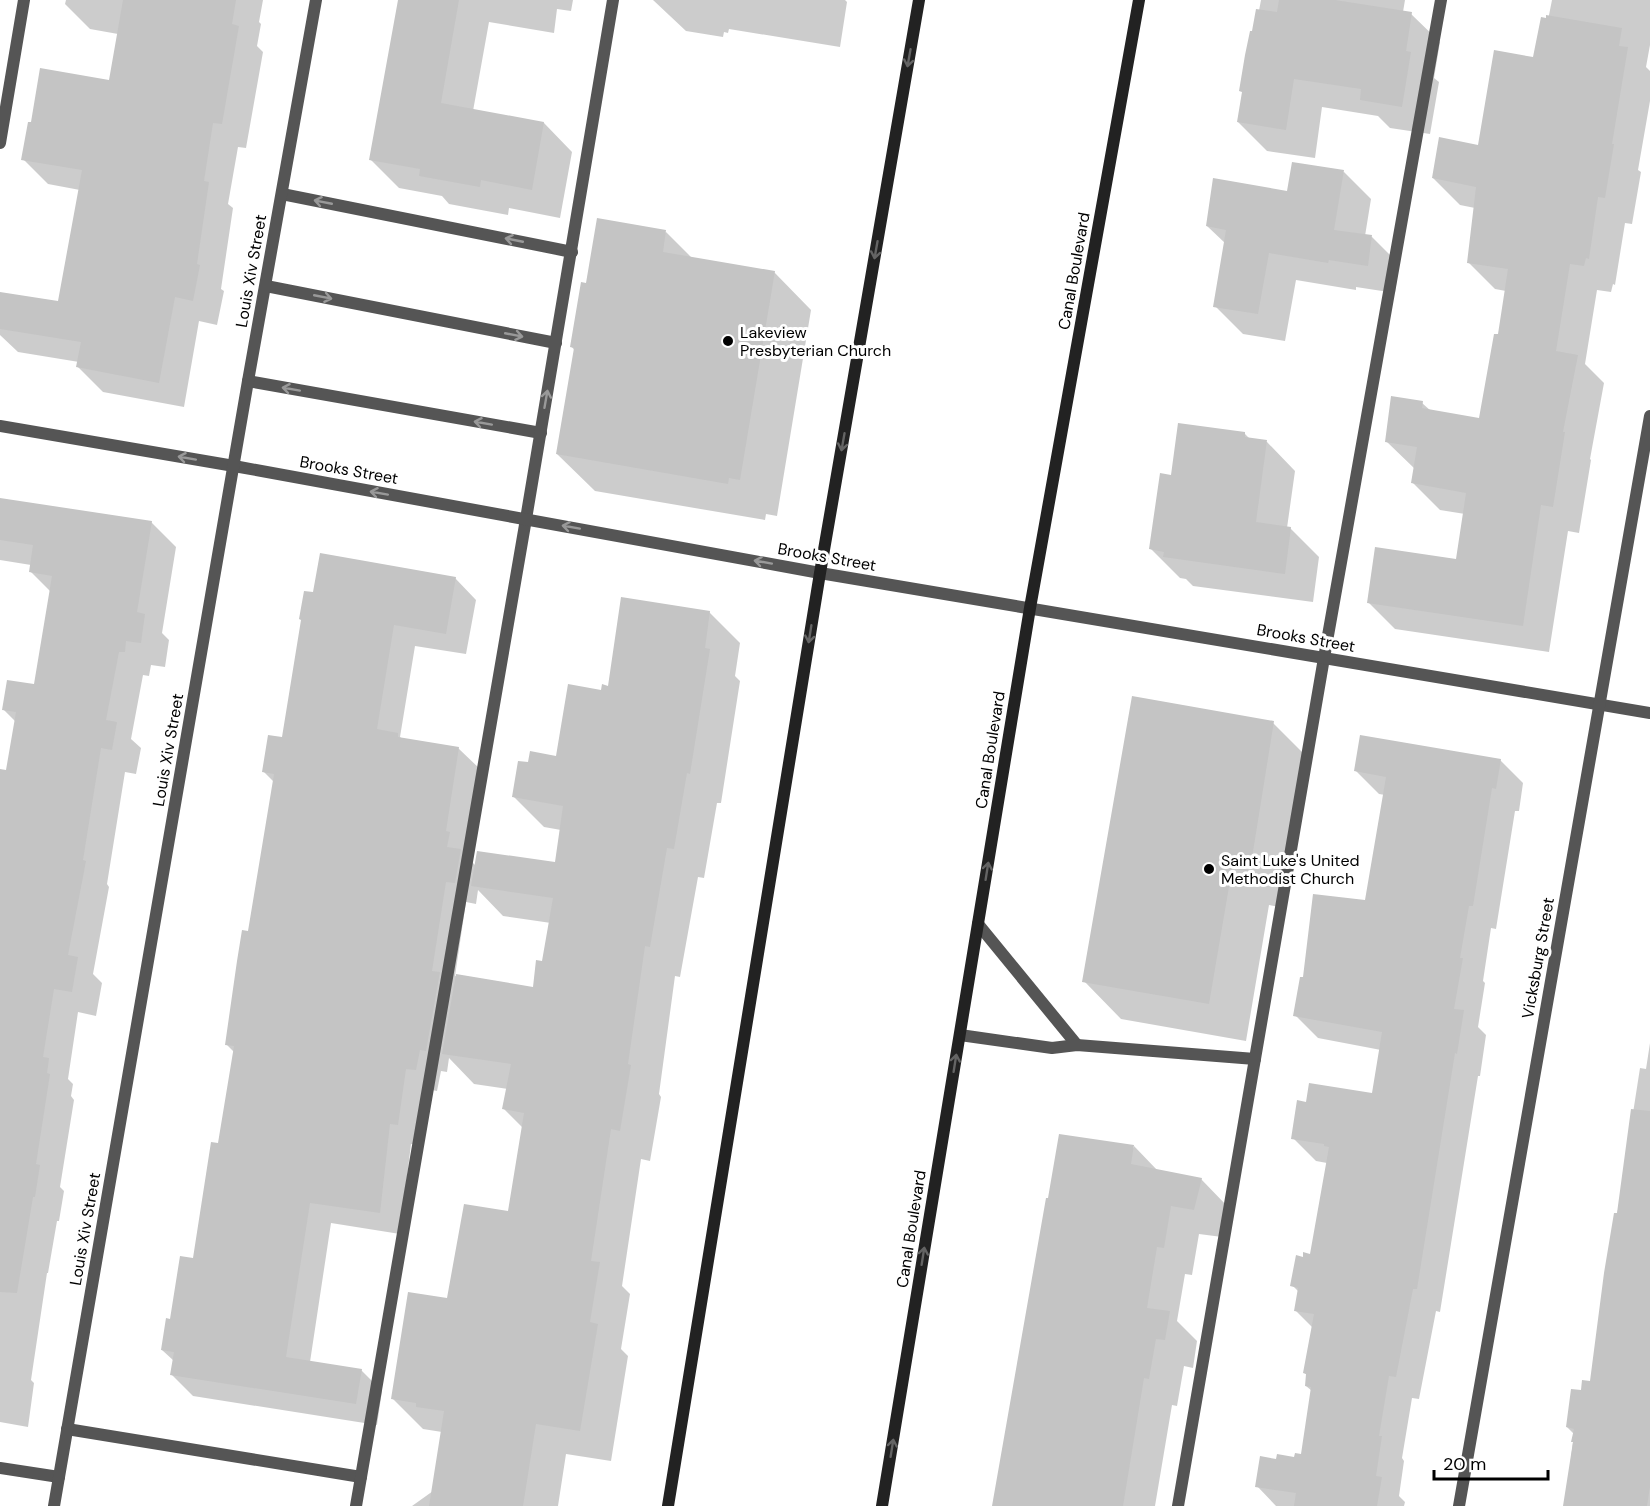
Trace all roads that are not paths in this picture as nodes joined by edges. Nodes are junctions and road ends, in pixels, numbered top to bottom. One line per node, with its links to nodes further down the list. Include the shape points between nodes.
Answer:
1 (24, 0): 7 (street)
2 (316, 0): 8 (street, Louis Xiv Street)
3 (613, 0): 9 (street)
4 (919, 0): 18 (main road, one-way to 18)
5 (1139, 0): 19 (main road, Canal Boulevard)
6 (1441, 0): 20 (street)
7 (0, 143)
8 (282, 194): 9 (street, one-way to 8); 10 (street, Louis Xiv Street)
9 (572, 252): 11 (street)
10 (266, 286): 11 (street, one-way to 11); 12 (street, Louis Xiv Street)
11 (556, 343): 15 (street, one-way to 11)
12 (248, 381): 15 (street, one-way to 12); 16 (street, Louis Xiv Street)
13 (1650, 416): 21 (street, Vicksburg Street)
14 (0, 426): 16 (street, Brooks Street, one-way to 14)
15 (541, 433): 17 (street)
16 (234, 466): 17 (street, Brooks Street, one-way to 16); 27 (street, Louis Xiv Street)
17 (526, 519): 18 (street, Brooks Street, one-way to 17); 29 (street)
18 (820, 573): 19 (street, Brooks Street); 33 (main road, one-way to 33)
19 (1030, 608): 20 (street, Brooks Street); 23 (main road, Canal Boulevard, one-way to 19)
20 (1324, 658): 21 (street, Brooks Street); 26 (street)
21 (1599, 705): 22 (street, Brooks Street); 36 (street, Vicksburg Street)
22 (1650, 713)
23 (978, 924): 24 (main road, Canal Boulevard); 25 (street)
24 (960, 1035): 25 (street, via 1052,1048); 34 (main road, Canal Boulevard, one-way to 24)
25 (1077, 1045): 26 (street)
26 (1255, 1059): 35 (street)
27 (68, 1429): 29 (street); 30 (street, Louis Xiv Street)
28 (0, 1468): 30 (street)
29 (361, 1477): 32 (street)
30 (59, 1478): 31 (street, Louis Xiv Street)
31 (54, 1506)
32 (356, 1506)
33 (668, 1506)
34 (882, 1506)
35 (1178, 1506)
36 (1459, 1506)

